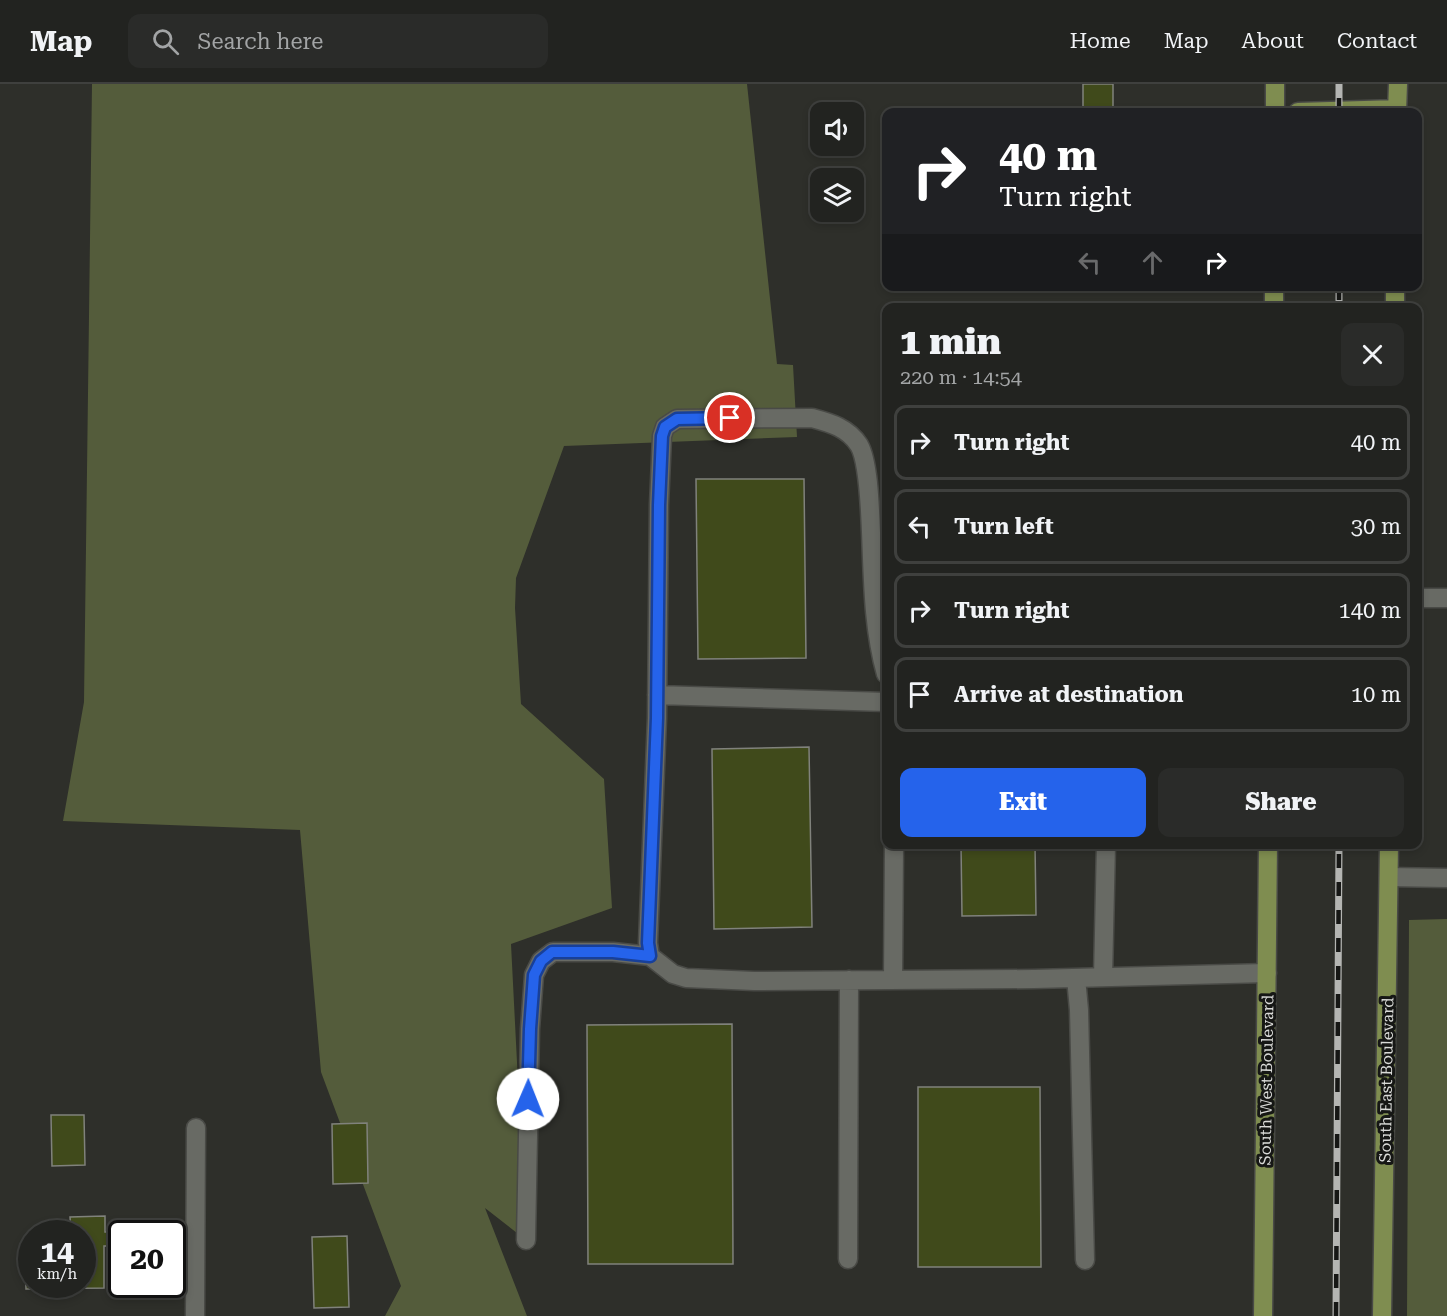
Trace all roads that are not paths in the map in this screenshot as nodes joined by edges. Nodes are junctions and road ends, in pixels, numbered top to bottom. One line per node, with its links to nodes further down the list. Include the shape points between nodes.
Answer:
1 (1275, 84): 3 (main road)
2 (1398, 84): 4 (main road)
3 (1275, 108)
4 (1397, 108)
5 (1422, 598): 6 (street)
6 (1447, 598)
7 (882, 660): 8 (street, via 875,615 870,492 860,447 849,432 812,418 677,419 665,427 662,436)
8 (657, 695): 9 (street); 16 (street)
9 (882, 702)
10 (894, 849): 21 (street)
11 (1106, 849): 18 (street)
12 (1268, 849): 17 (main road, South West Boulevard)
13 (1389, 849): 14 (main road, South East Boulevard)
14 (1389, 877): 15 (street); 28 (main road, South East Boulevard)
15 (1447, 878)
16 (650, 956): 20 (street, via 673,974 686,978); 23 (street, via 552,952 541,961 534,975)
17 (1267, 973): 18 (street); 27 (main road, South West Boulevard)
18 (1103, 977): 19 (street)
19 (1076, 978): 21 (street); 25 (street)
20 (849, 980): 21 (street); 24 (street)
21 (893, 980)
22 (196, 1128): 26 (street)
23 (526, 1240)
24 (848, 1259)
25 (1085, 1260)
26 (195, 1316)
27 (1263, 1316)
28 (1382, 1316)

